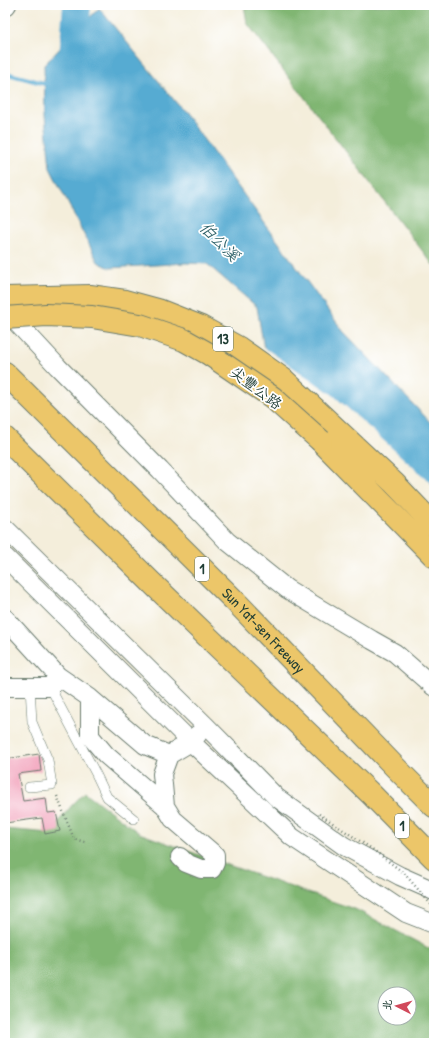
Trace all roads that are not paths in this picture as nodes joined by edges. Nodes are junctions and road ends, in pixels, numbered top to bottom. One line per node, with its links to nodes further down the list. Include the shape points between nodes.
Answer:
1 (5, 298): 6 (main road, 尖豐公路 / 13, via 90,296 125,301 158,310 201,327 239,348 283,380)
2 (5, 310): 16 (street, via 227,541 287,589 395,653)
3 (5, 318): 10 (main road, 尖豐公路 / 13, bridge, via 46,315 92,317 140,325 184,340 203,350 272,397 321,441)
4 (5, 373): 23 (main road, Sun Yat-sen Freeway / 1, via 236,602)
5 (5, 438): 26 (main road, 1)
6 (395, 484): 7 (main road); 8 (main road, 尖豐公路 / 13)
7 (434, 505)
8 (434, 525)
9 (5, 528): 18 (street)
10 (434, 556)
11 (5, 557): 19 (street)
12 (5, 618): 13 (street)
13 (54, 682): 15 (street); 17 (street); 24 (lane, via 107,797)
14 (5, 687): 15 (street)
15 (30, 687): 21 (lane, via 32,722 48,760 52,784)
16 (434, 687)
17 (90, 698): 20 (street, via 145,745); 22 (street, via 90,736 106,754)
18 (206, 726): 19 (street); 27 (street, via 276,797 344,846)
19 (190, 742): 20 (street); 28 (street, via 292,837 406,913)
20 (169, 755): 22 (street, via 162,774)
21 (29, 787)
22 (165, 806): 25 (street, via 173,819 215,855 215,863 212,869 201,869)
23 (434, 806)
24 (134, 819)
25 (180, 858)
26 (434, 858)
27 (434, 891)
28 (432, 920)

